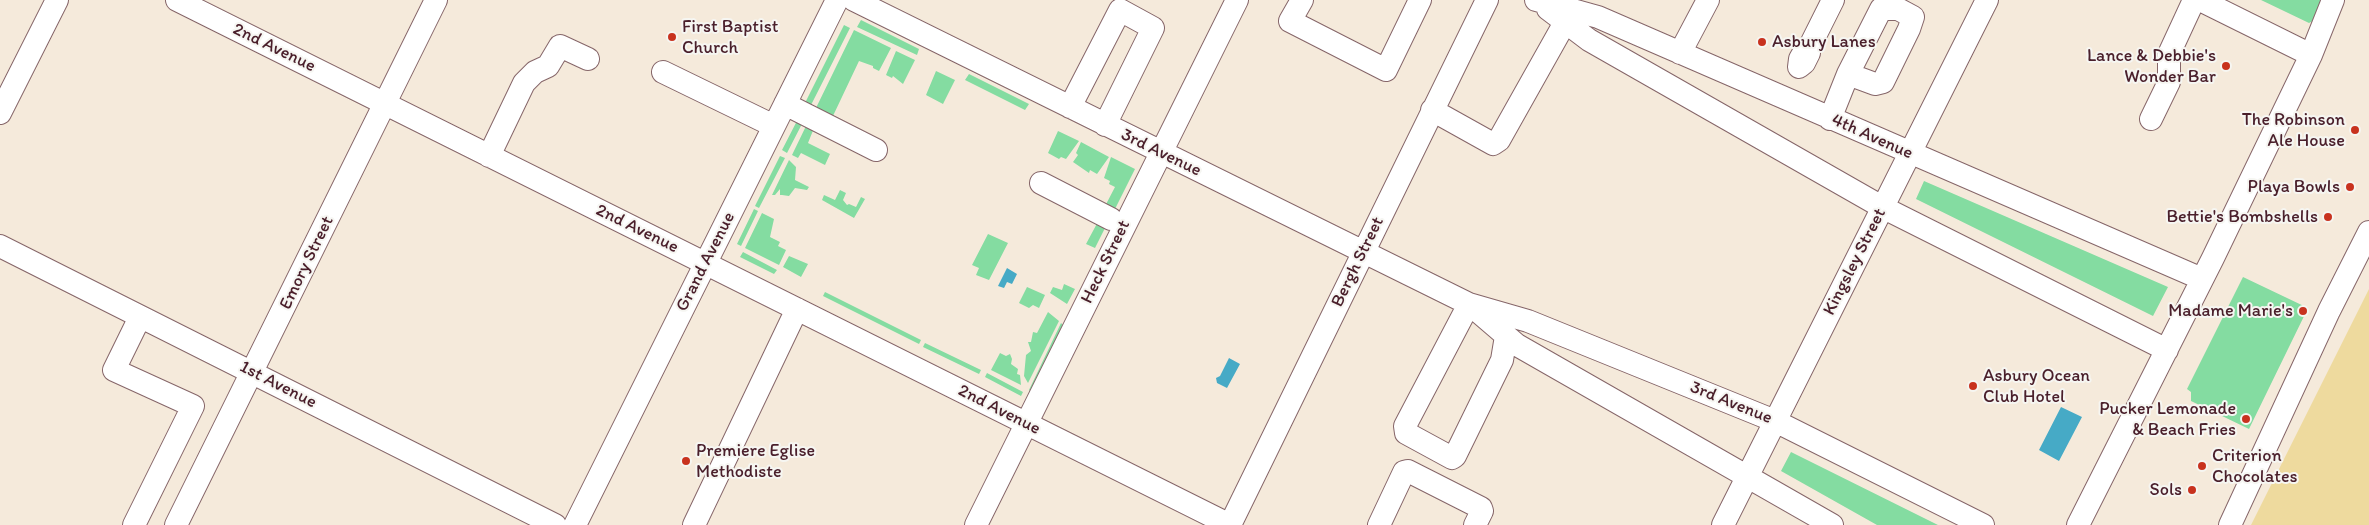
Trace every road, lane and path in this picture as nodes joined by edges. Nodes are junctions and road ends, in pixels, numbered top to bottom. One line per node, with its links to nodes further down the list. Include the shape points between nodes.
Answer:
1 (57, 0): 28 (street)
2 (177, 0): 24 (street, 2nd Avenue)
3 (436, 0): 24 (street, Emory Street)
4 (837, 0): 25 (street, Grand Avenue)
5 (854, 0): 26 (street, 3rd Avenue)
6 (1238, 0): 34 (street, Heck Street)
7 (1302, 0): 8 (street, via 1290,22 1386,70)
8 (1420, 0)
9 (1487, 0): 27 (street, Bergh Street)
10 (1834, 0): 23 (street)
11 (1987, 0): 35 (street, Kingsley Street)
12 (2194, 0): 30 (street, via 2169,54 2169,82)
13 (2200, 0): 19 (street)
14 (2332, 0): 19 (street)
15 (1538, 1): 17 (street, 4th Avenue)
16 (1705, 1): 18 (street)
17 (1570, 16): 18 (street, 4th Avenue, via 1598,17); 27 (street, via 1499,140 1493,144); 38 (street, 4th Avenue, via 1589,40)
18 (1680, 53): 23 (street, 4th Avenue)
19 (2311, 55): 44 (street)
20 (588, 59): 36 (street, via 560,46 548,66 535,72 524,83)
21 (663, 72): 32 (street)
22 (1848, 74): 29 (street)
23 (1783, 98): 29 (street, 4th Avenue)
24 (385, 103): 36 (street, 2nd Avenue); 50 (street, Emory Street)
25 (785, 104): 32 (street, Grand Avenue); 33 (street)
26 (1070, 107): 31 (street, 3rd Avenue); 31 (street, via 1120,10 1153,28)
27 (1432, 110): 42 (street, Bergh Street)
28 (0, 113)
29 (1830, 119): 35 (street, 4th Avenue)
30 (2151, 119)
31 (1105, 125): 34 (street, 3rd Avenue)
32 (774, 126): 43 (street, Grand Avenue)
33 (876, 150)
34 (1161, 153): 42 (street, 3rd Avenue); 52 (street, Heck Street)
35 (1910, 154): 38 (street, Kingsley Street); 44 (street, 4th Avenue)
36 (489, 156): 43 (street, 2nd Avenue)
37 (1041, 184): 39 (street)
38 (1882, 207): 49 (street, 4th Avenue); 51 (street, Kingsley Street)
39 (1112, 219)
40 (2369, 232): 67 (street)
41 (0, 246): 47 (street, 1st Avenue)
42 (1362, 253): 45 (street, 3rd Avenue); 60 (street, Bergh Street)
43 (706, 264): 46 (street, 2nd Avenue); 57 (street, Grand Avenue)
44 (2202, 278): 49 (street)
45 (1468, 304): 48 (street, 3rd Avenue); 48 (street, via 1405,426 1406,433 1452,458 1455,456 1502,360); 51 (street, 3rd Avenue, via 1528,321)
46 (798, 309): 52 (street, 2nd Avenue); 58 (street)
47 (140, 317): 50 (street, 1st Avenue); 54 (street, via 114,370 193,406)
48 (1506, 336): 53 (street, 3rd Avenue)
49 (2166, 350): 66 (street)
50 (253, 372): 55 (street, Emory Street); 56 (street, 1st Avenue)
51 (1775, 421): 53 (street, Kingsley Street); 65 (street, 3rd Avenue)
52 (1026, 423): 59 (street, Heck Street); 60 (street, 2nd Avenue)
53 (1747, 477): 63 (street, Kingsley Street); 64 (street, 3rd Avenue)
54 (134, 525)
55 (176, 525)
56 (555, 525)
57 (576, 525)
58 (694, 525)
59 (976, 525)
60 (1230, 525)
61 (1379, 525): 62 (street, via 1404,472 1408,471 1481,508)
62 (1475, 525)
63 (1723, 525)
64 (1832, 525)
65 (1983, 525)
66 (2078, 525)
67 (2230, 525)

